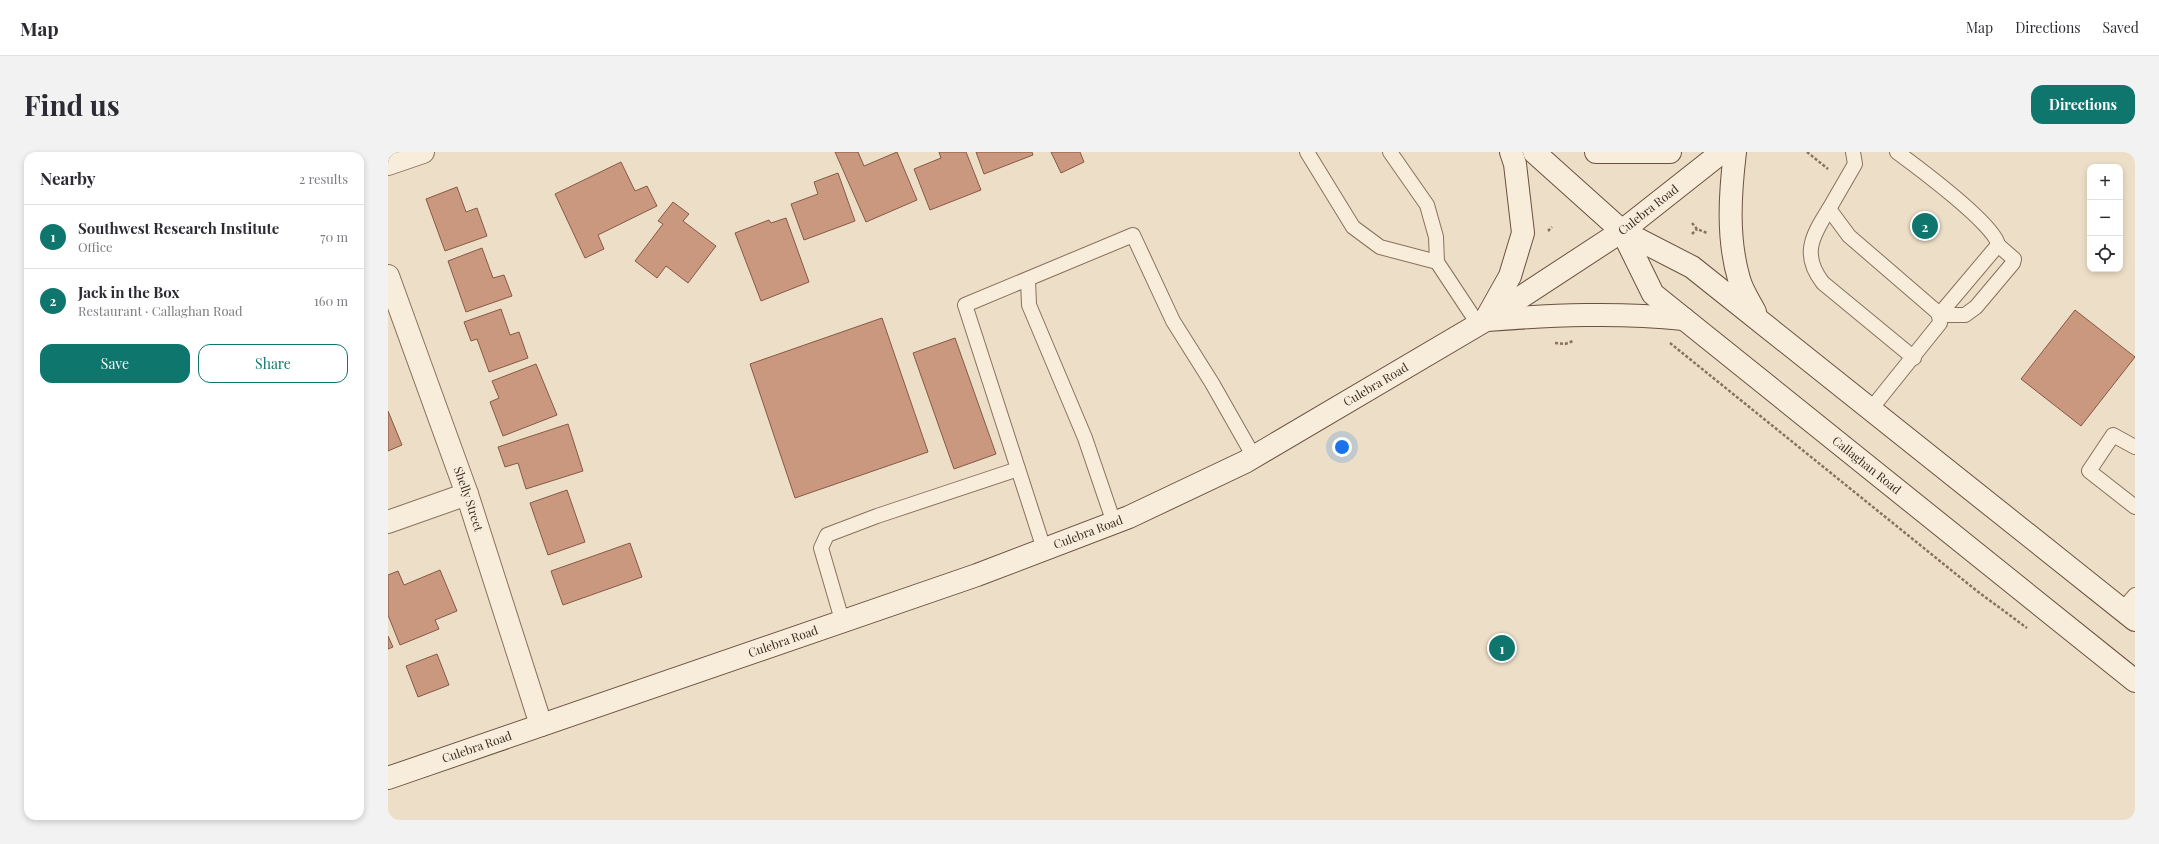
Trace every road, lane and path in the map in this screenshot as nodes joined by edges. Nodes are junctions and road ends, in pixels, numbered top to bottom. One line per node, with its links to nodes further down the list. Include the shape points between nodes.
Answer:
1 (423, 152): 13 (main road)
2 (1307, 152): 22 (lane, via 1353,227 1380,247)
3 (1390, 152): 22 (lane, via 1427,205 1436,237)
4 (1511, 152): 28 (main road, via 1516,164 1522,233 1510,276)
5 (1534, 152): 18 (main road, Callaghan Road)
6 (1596, 152): 7 (main road)
7 (1670, 152)
8 (1722, 152): 18 (main road, Culebra Road)
9 (1735, 152): 27 (main road, via 1731,189 1731,237 1739,280)
10 (1807, 152): 14 (path)
11 (1853, 152): 15 (lane, via 1855,164)
12 (1898, 152): 21 (lane, via 1942,186 1979,220 1995,236)
13 (388, 164)
14 (1834, 174)
15 (1829, 209): 25 (lane, via 1849,236); 32 (lane, via 1811,246 1810,259 1814,272 1823,283)
16 (1692, 223): 19 (path, via 1697,228)
17 (1552, 227): 20 (path, via 1547,232)
18 (1622, 231): 26 (main road, Callaghan Road, via 1653,294); 27 (main road, Callaghan Road, via 1692,267); 28 (main road, Culebra Road)
19 (1692, 234)
20 (1551, 237)
21 (1998, 245): 25 (lane); 25 (lane, via 2011,255 2013,263 1965,315)
22 (1437, 262): 28 (lane)
23 (388, 276): 37 (main road, Shelly Street)
24 (1028, 280): 35 (lane, via 1054,266 1132,234 1173,321); 36 (lane, via 966,305); 40 (lane, via 1029,305 1084,438)
25 (1939, 315): 32 (lane, via 1940,323)
26 (1684, 319): 28 (main road, via 1588,314); 45 (main road, Callaghan Road)
27 (1758, 319): 33 (main road, Callaghan Road)
28 (1482, 322): 35 (main road, Culebra Road)
29 (1579, 338): 31 (path, via 1565,344)
30 (1669, 342): 44 (path, via 1977,591)
31 (1555, 343)
32 (1914, 358): 33 (lane)
33 (1871, 409): 42 (main road, Callaghan Road)
34 (2135, 447): 38 (lane, via 2113,435 2089,471)
35 (1254, 457): 40 (main road, Culebra Road)
36 (1018, 469): 41 (lane); 43 (lane, via 827,535 821,548)
37 (466, 494): 39 (main road); 46 (main road, Shelly Street)
38 (2135, 507)
39 (388, 522)
40 (1114, 523): 41 (main road, Culebra Road)
41 (1044, 549): 43 (main road, Culebra Road, via 977,575)
42 (2131, 608)
43 (842, 620): 46 (main road, Culebra Road)
44 (2028, 628)
45 (2135, 681)
46 (541, 724): 47 (main road, Culebra Road)
47 (388, 778)

